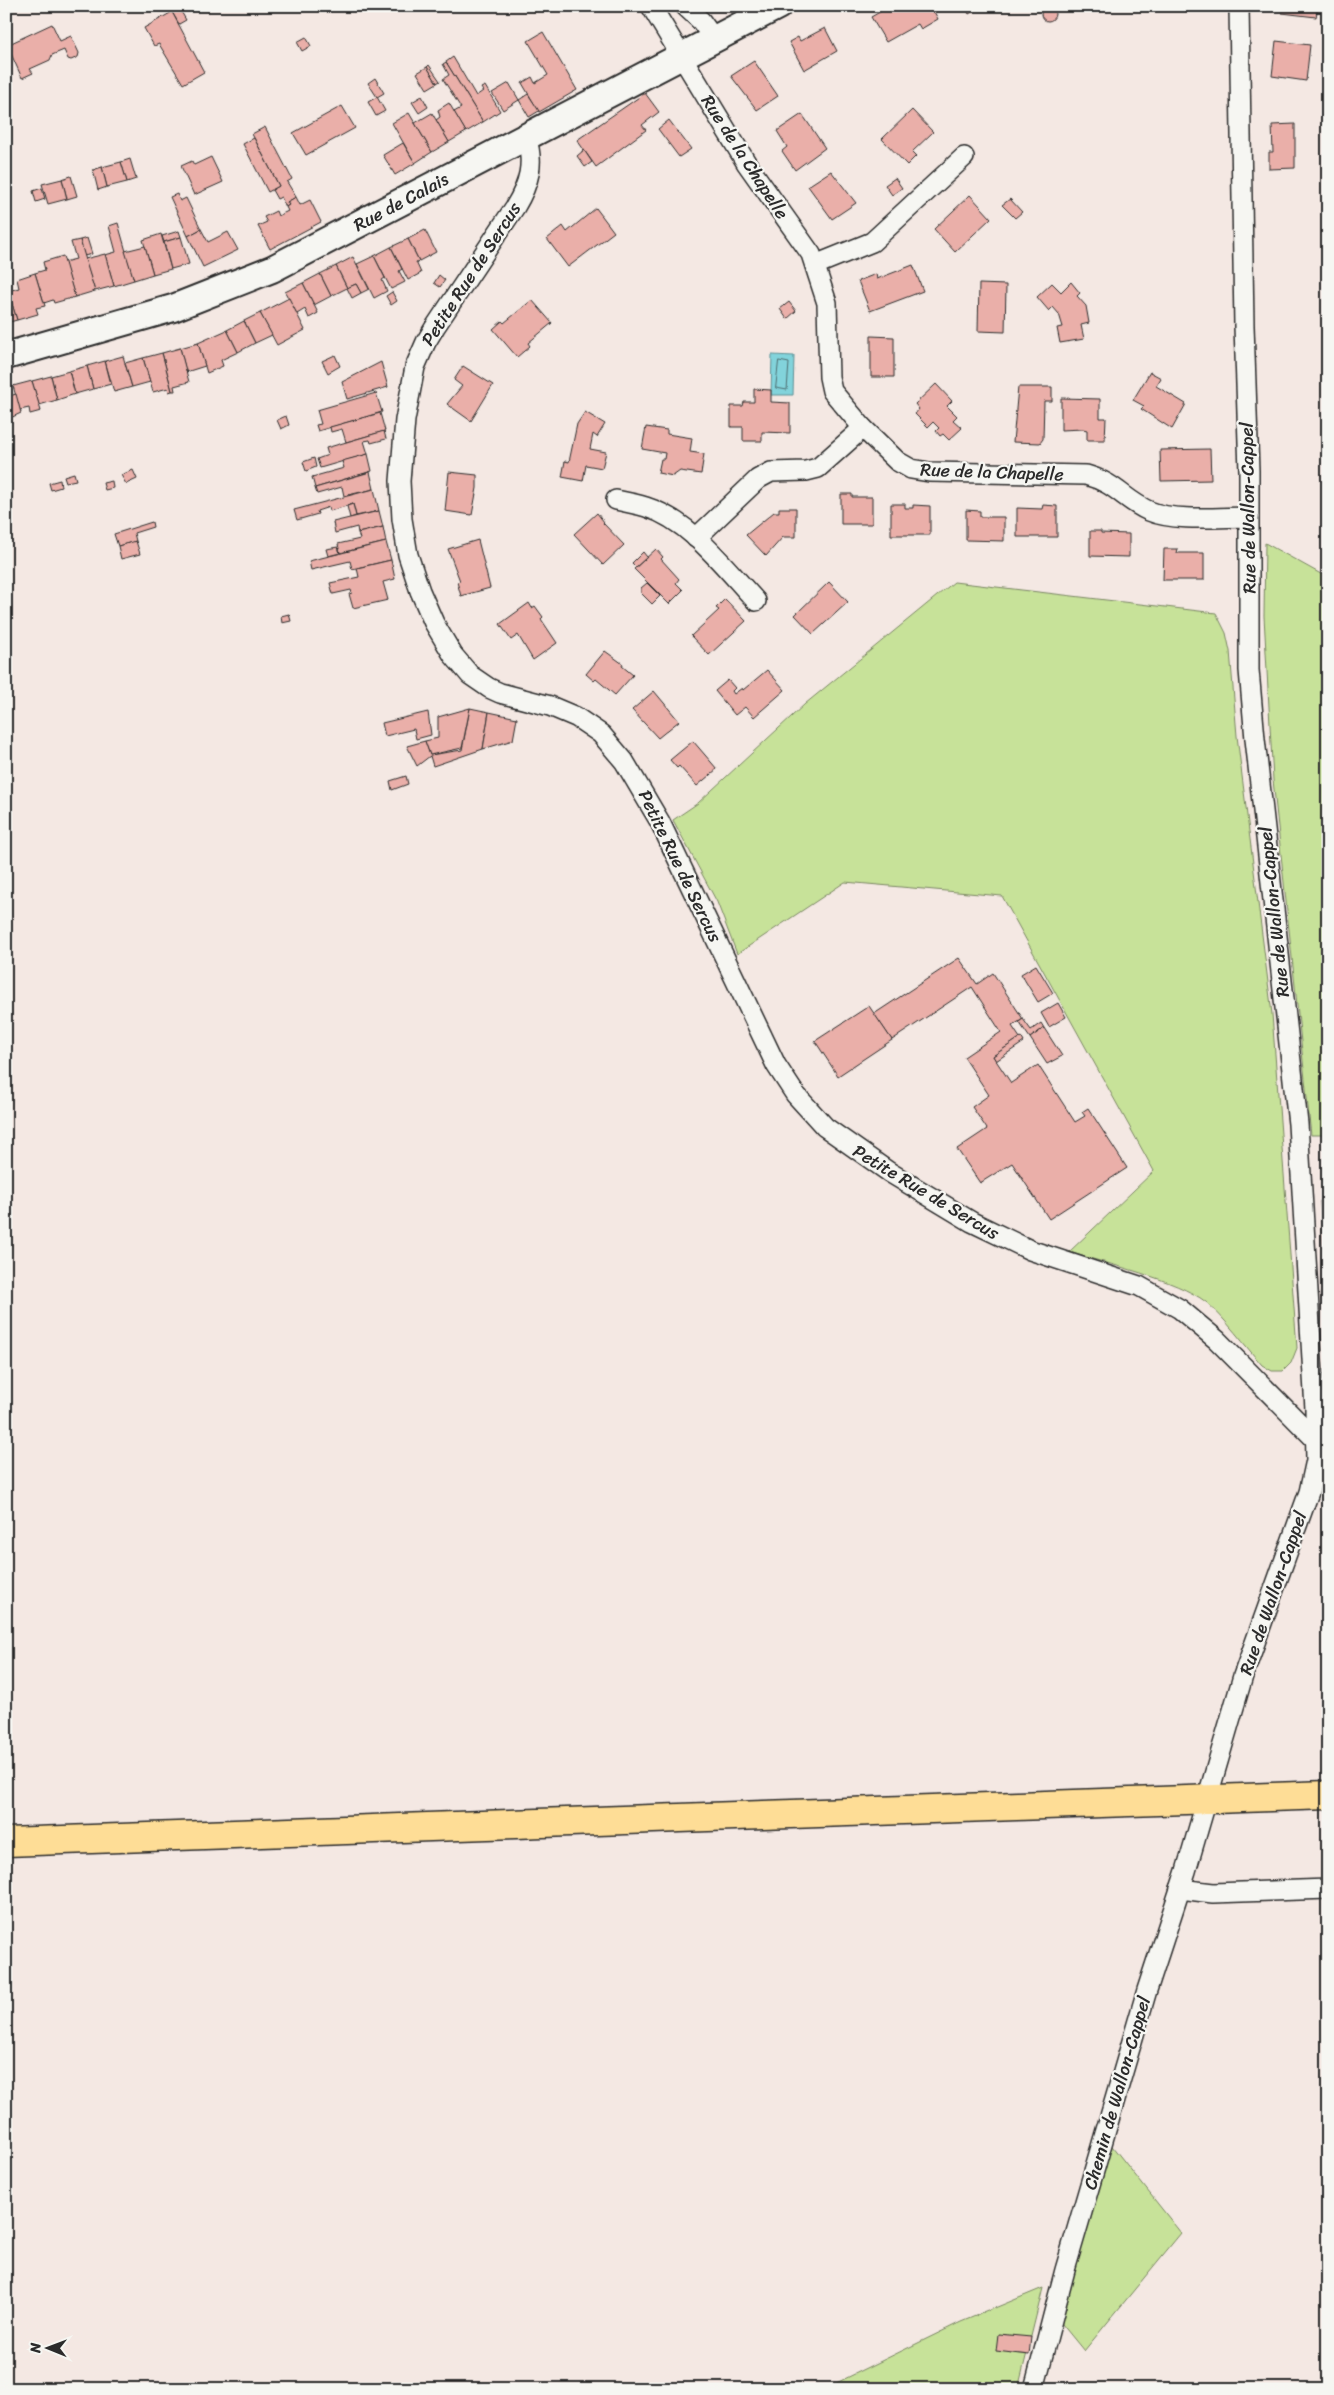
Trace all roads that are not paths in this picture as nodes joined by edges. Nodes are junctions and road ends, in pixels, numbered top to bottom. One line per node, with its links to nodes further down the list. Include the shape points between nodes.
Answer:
1 (651, 6): 6 (street, Rue de la Chapelle)
2 (685, 6): 5 (street)
3 (778, 6): 5 (street, Rue de Calais)
4 (1239, 6): 13 (street, Rue de Wallon-Cappel)
5 (714, 39): 6 (street, Rue de Calais)
6 (681, 56): 7 (street, Rue de Calais); 9 (street, Rue de la Chapelle, via 747,164 805,244)
7 (526, 136): 10 (street, Rue de Calais, via 307,252 234,285 158,312); 16 (street, Petite Rue de Sercus, via 531,166 526,188 426,342 409,399 400,481 404,539 420,591 444,641 460,664 480,682 500,692 576,717 601,734 624,761 660,822 776,1065 795,1094 826,1127 889,1172 1001,1238 1122,1279 1167,1300 1218,1340)
8 (964, 157): 9 (street, via 872,242)
9 (815, 265): 11 (street, Rue de la Chapelle, via 827,303 830,384 836,396)
10 (6, 356)
11 (864, 428): 13 (street, Rue de la Chapelle, via 898,461 919,471 1086,475 1108,483 1157,514); 14 (street, via 818,468 806,472 771,472 758,479)
12 (616, 500): 14 (street, via 659,512)
13 (1249, 517): 16 (street, Rue de Wallon-Cappel, via 1249,656 1253,719 1298,1124)
14 (696, 538): 15 (street)
15 (756, 601)
16 (1322, 1446): 18 (street, Rue de Wallon-Cappel, via 1259,1627)
17 (1328, 1795): 18 (main road)
18 (1207, 1799): 19 (main road); 21 (street, Chemin de Wallon-Cappel)
19 (6, 1842)
20 (1328, 1889): 21 (street, via 1213,1893)
21 (1180, 1890): 22 (street, Chemin de Wallon-Cappel, via 1160,1945 1114,2102)
22 (1034, 2389)

